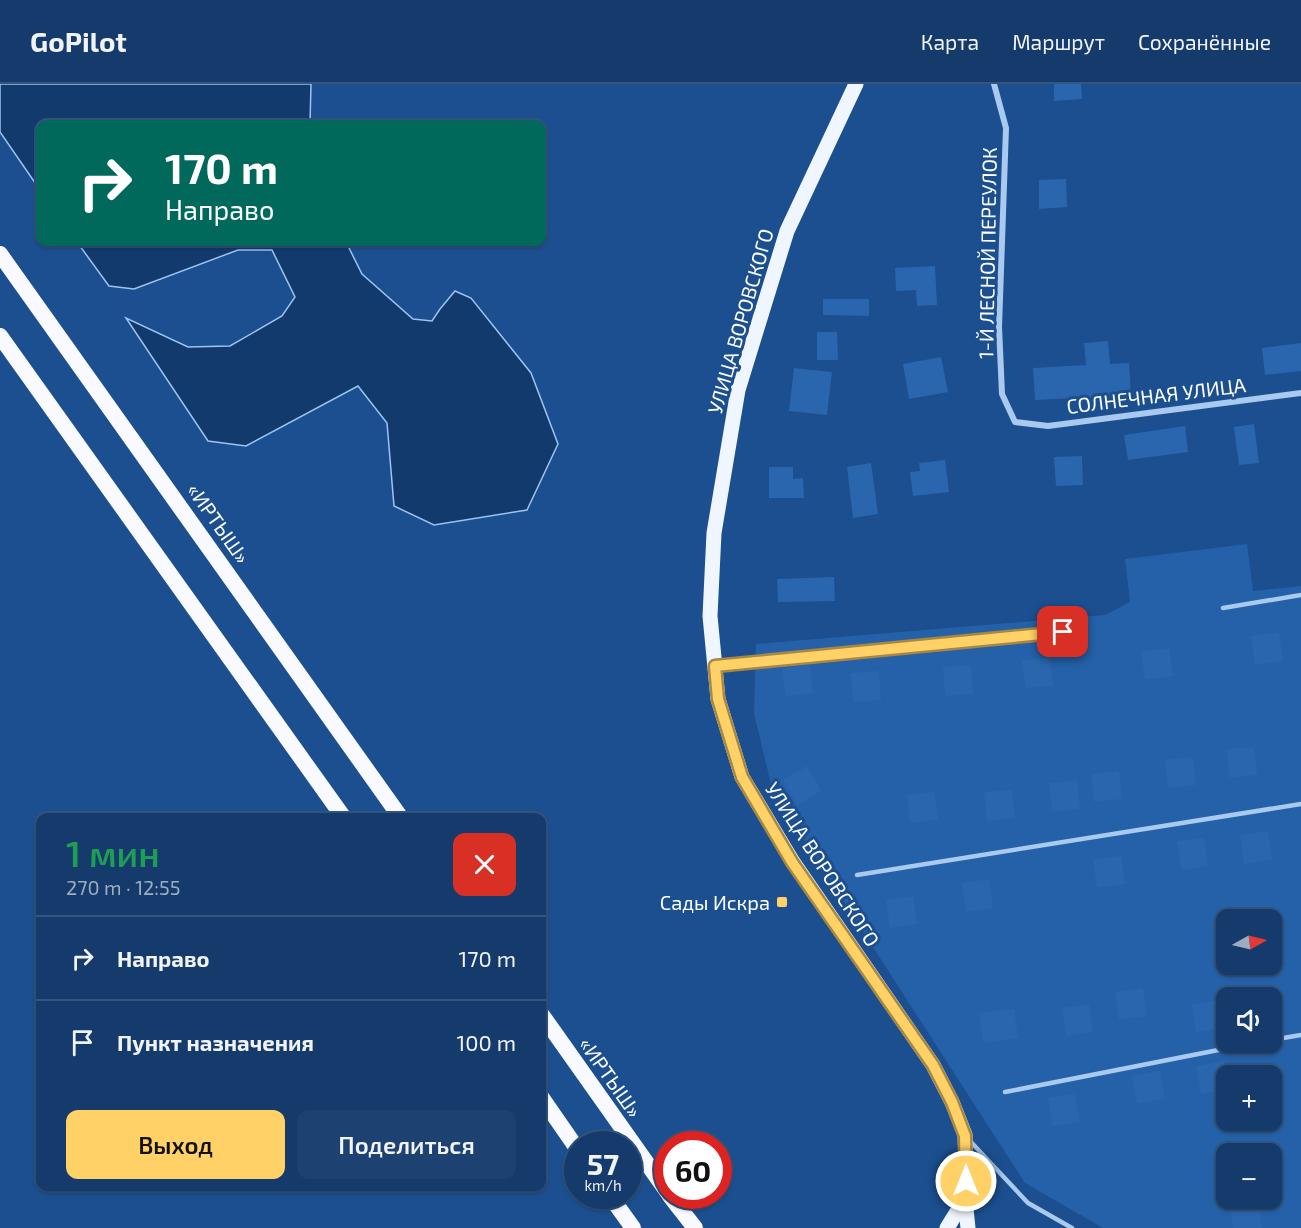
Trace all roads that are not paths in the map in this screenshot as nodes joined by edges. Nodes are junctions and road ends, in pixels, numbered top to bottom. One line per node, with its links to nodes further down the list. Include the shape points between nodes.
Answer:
1 (856, 84): 10 (main road, УЛИЦА ВОРОВСКОГО, via 787,231 738,390 714,533 710,616)
2 (994, 84): 6 (street, 1-Й ЛЕСНОЙ ПЕРЕУЛОК, via 1006,128 999,327 1002,394)
3 (0, 254): 13 (highway, «ИРТЫШ»)
4 (0, 336): 12 (highway)
5 (1301, 393): 6 (street, СОЛНЕЧНАЯ УЛИЦА, via 1048,426)
6 (1015, 422)
7 (1301, 595): 8 (lane)
8 (1223, 608)
9 (1063, 632): 10 (lane)
10 (715, 666): 22 (main road, УЛИЦА ВОРОВСКОГО, via 718,699 742,777 792,862 933,1065)
11 (1301, 804): 14 (lane)
12 (340, 813)
13 (397, 813)
14 (857, 875)
15 (546, 1021): 23 (highway, «ИРТЫШ»)
16 (1301, 1035): 17 (lane)
17 (1282, 1038)
18 (1216, 1050): 19 (lane)
19 (1005, 1092)
20 (546, 1104): 21 (highway)
21 (565, 1131)
22 (965, 1136): 24 (main road, УЛИЦА ВОРОВСКОГО); 31 (lane, via 1028,1203)
23 (654, 1173)
24 (965, 1199): 29 (main road); 30 (main road, УЛИЦА ВОРОВСКОГО)
25 (619, 1209): 27 (highway)
26 (680, 1209): 28 (highway, «ИРТЫШ»)
27 (633, 1228)
28 (695, 1228)
29 (947, 1228)
30 (968, 1228)
31 (1072, 1228)

